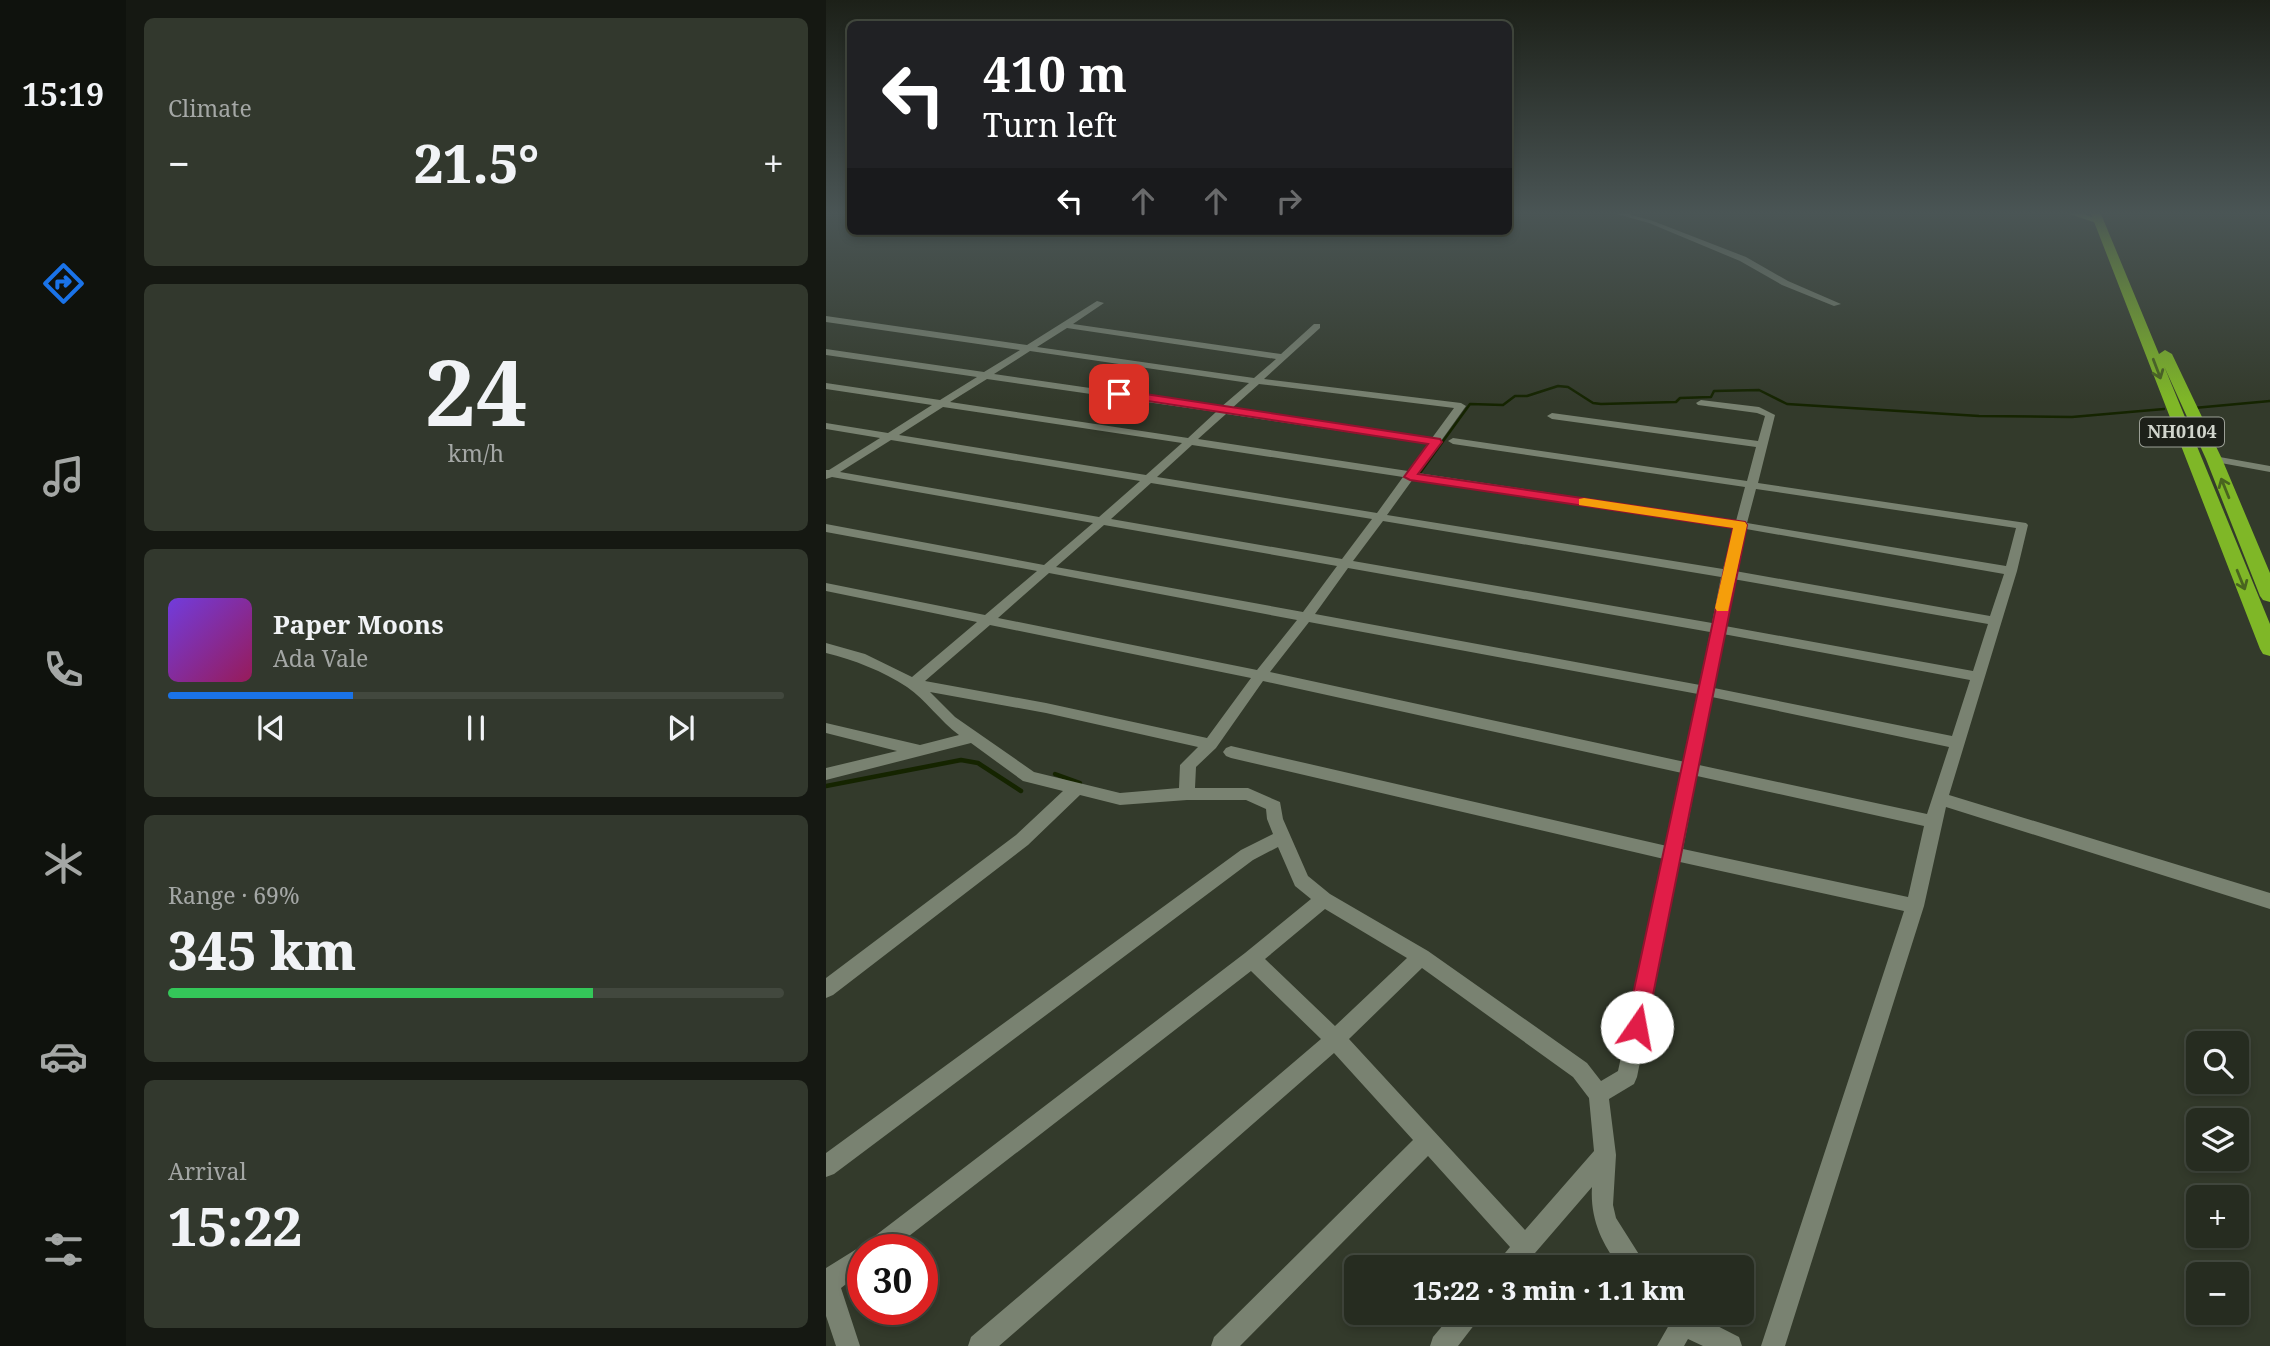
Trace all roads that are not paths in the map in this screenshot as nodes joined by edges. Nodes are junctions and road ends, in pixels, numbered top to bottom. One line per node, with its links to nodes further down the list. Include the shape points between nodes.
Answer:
1 (1774, 277): 5 (street)
2 (2124, 277): 46 (highway, NH0104, one-way to 46)
3 (2128, 277): 25 (highway, NH0104)
4 (1100, 303): 7 (street)
5 (1837, 304)
6 (826, 319): 9 (street)
7 (1066, 324): 9 (street); 11 (street)
8 (1317, 326): 11 (street)
9 (1026, 349): 12 (street); 13 (street)
10 (826, 352): 12 (street)
11 (1284, 357): 13 (street)
12 (987, 374): 16 (street); 17 (street)
13 (1256, 381): 17 (street); 23 (street, via 1461,406)
14 (826, 386): 16 (street)
15 (1701, 403): 24 (street, via 1770,415)
16 (942, 404): 20 (street); 22 (street)
17 (1225, 409): 22 (street); 23 (street)
18 (1552, 416): 24 (street)
19 (826, 426): 20 (street)
20 (889, 436): 27 (street); 29 (street)
21 (1453, 441): 30 (street)
22 (1189, 442): 28 (street); 29 (street)
23 (1436, 442): 28 (street)
24 (1762, 445): 30 (street)
25 (2214, 459): 26 (street); 40 (highway, NH0104, one-way to 25)
26 (2270, 468)
27 (828, 475): 32 (street)
28 (1410, 477): 31 (street); 33 (street)
29 (1147, 479): 31 (street); 32 (street)
30 (1752, 485): 33 (street); 37 (street, via 2022,526)
31 (1380, 518): 35 (street); 38 (street)
32 (1102, 521): 35 (street); 36 (street)
33 (1740, 525): 37 (street); 38 (street)
34 (826, 528): 36 (street)
35 (1346, 563): 41 (street); 44 (street)
36 (1048, 569): 41 (street); 42 (street)
37 (2011, 571): 43 (street)
38 (1728, 574): 43 (street); 44 (street)
39 (826, 587): 42 (street)
40 (2270, 596)
41 (1307, 616): 47 (street); 50 (street)
42 (989, 619): 47 (street); 49 (street)
43 (1995, 621): 48 (street)
44 (1719, 629): 48 (street); 50 (street)
45 (826, 648): 49 (street, via 860,657)
46 (2270, 649)
47 (1260, 675): 54 (street); 57 (street)
48 (1978, 677): 53 (street)
49 (913, 684): 52 (street, via 950,722); 54 (street)
50 (1706, 691): 53 (street); 57 (street)
51 (826, 728): 55 (street)
52 (974, 737): 55 (street); 60 (street, via 1029,777)
53 (1958, 743): 61 (street)
54 (1211, 744): 59 (street, via 1192,760)
55 (920, 751): 58 (street)
56 (1231, 752): 64 (street)
57 (1691, 769): 62 (street); 64 (street)
58 (826, 774)
59 (1187, 782): 60 (street, via 1120,799); 63 (street, via 1248,794 1274,806)
60 (1076, 789): 70 (street, via 1022,840)
61 (1941, 799): 62 (street); 66 (street)
62 (1933, 822): 67 (street)
63 (1282, 837): 65 (street, via 1301,881); 75 (street, via 1247,856)
64 (1673, 853): 67 (street); 72 (street, via 1627,1077)
65 (1324, 899): 68 (street); 69 (street)
66 (2270, 901)
67 (1915, 906): 91 (street)
68 (1421, 957): 71 (street); 72 (street, via 1580,1070)
69 (1252, 959): 71 (street); 76 (street)
70 (826, 989)
71 (1335, 1039): 73 (street); 86 (street)
72 (1598, 1094): 74 (street)
73 (1428, 1140): 77 (street); 87 (street)
74 (1605, 1155): 77 (street); 79 (street, via 1602,1205 1606,1222)
75 (826, 1166)
76 (893, 1234)
77 (1525, 1246): 78 (street)
78 (1518, 1255)
79 (1625, 1255)
80 (847, 1268): 81 (street)
81 (827, 1283): 85 (street)
82 (1459, 1325): 88 (street)
83 (1676, 1325): 89 (street)
84 (1692, 1325): 90 (street)
85 (848, 1346)
86 (979, 1346)
87 (1223, 1346)
88 (1442, 1346)
89 (1669, 1346)
90 (1730, 1346)
91 (1773, 1346)

